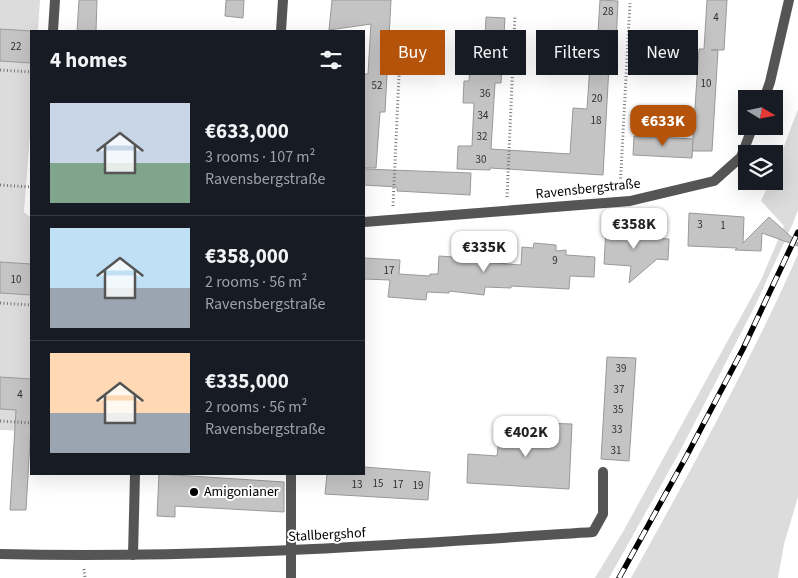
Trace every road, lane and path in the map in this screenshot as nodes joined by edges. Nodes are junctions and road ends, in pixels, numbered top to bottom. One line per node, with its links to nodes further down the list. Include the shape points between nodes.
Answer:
1 (55, 0): 6 (street)
2 (283, 0): 7 (street)
3 (789, 0): 11 (street)
4 (630, 3): 15 (path)
5 (515, 16): 16 (path)
6 (53, 30)
7 (281, 30)
8 (0, 70): 9 (path)
9 (30, 72)
10 (398, 75): 17 (path)
11 (767, 90)
12 (750, 135): 15 (street, Ravensbergstraße, via 741,157 714,181)
13 (0, 185): 14 (path)
14 (30, 187)
15 (620, 202): 16 (street, Ravensbergstraße)
16 (507, 210): 17 (street, Ravensbergstraße)
17 (392, 219): 18 (street, Ravensbergstraße)
18 (365, 222)
19 (0, 303): 20 (path)
20 (30, 305)
21 (0, 421): 22 (path)
22 (30, 423)
23 (603, 472): 26 (street, Stallbergshof, via 603,514 593,532)
24 (135, 475): 28 (street)
25 (291, 475): 26 (street)
26 (290, 551): 28 (street, Stallbergshof); 29 (street)
27 (0, 554): 28 (street, Stallbergshof)
28 (133, 556)
29 (291, 578)

